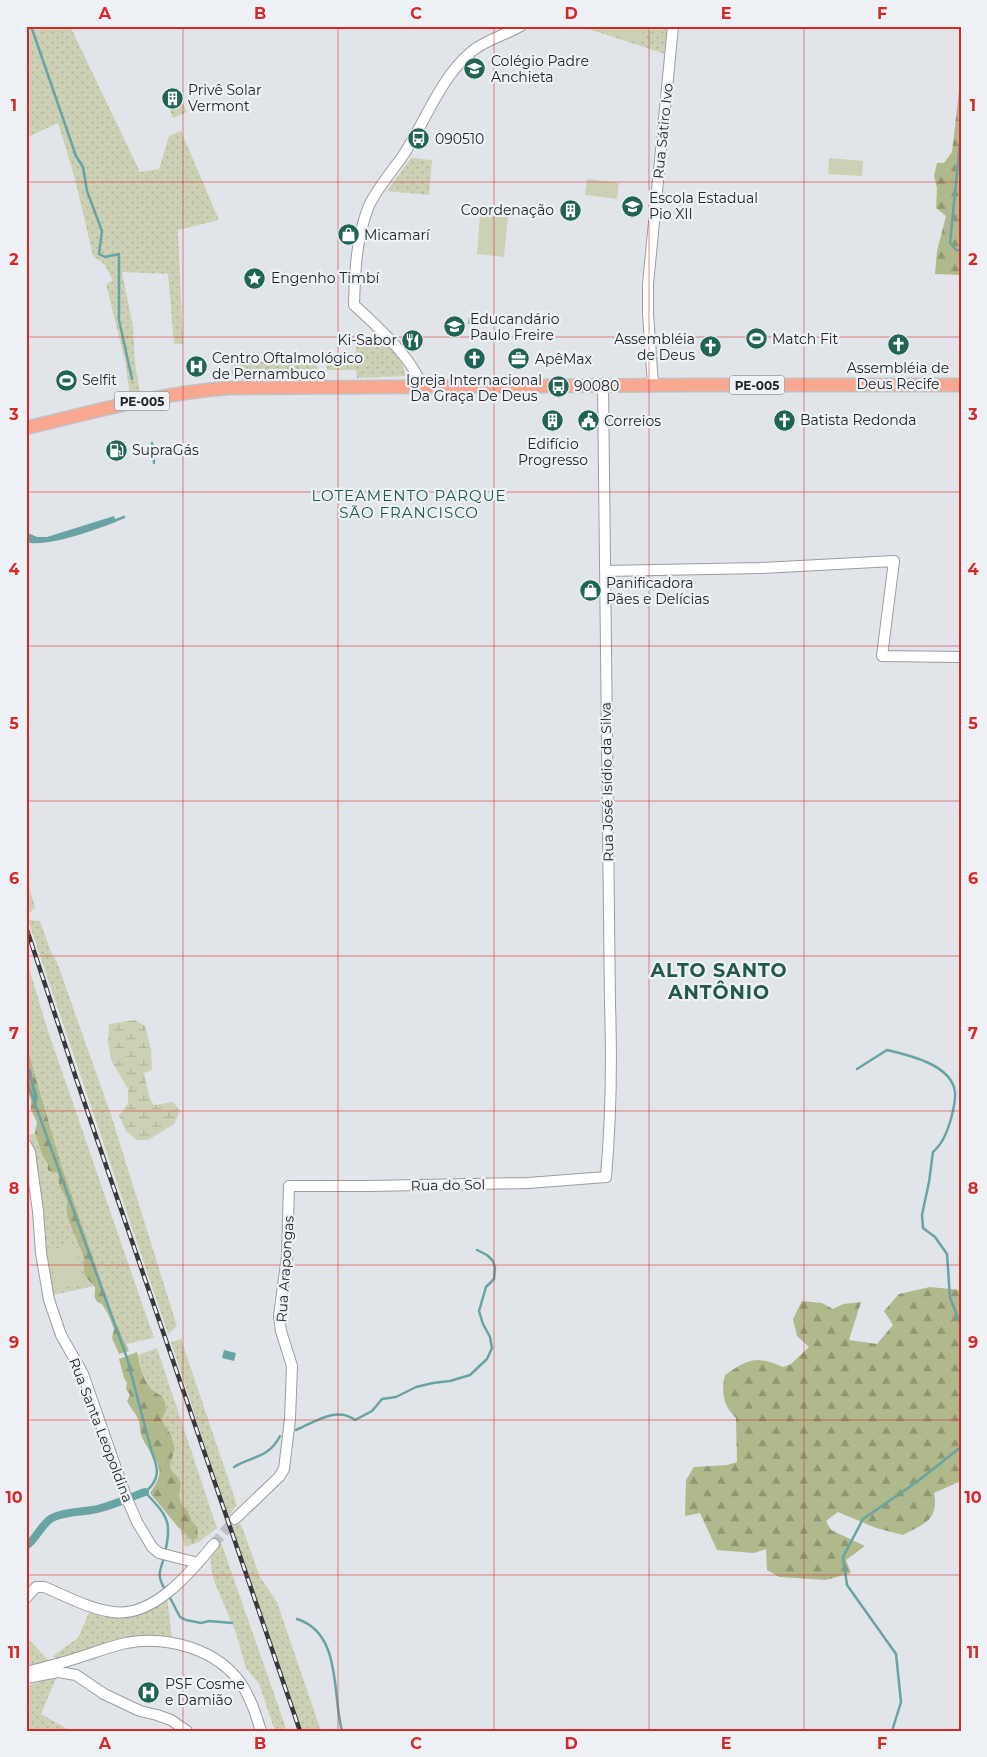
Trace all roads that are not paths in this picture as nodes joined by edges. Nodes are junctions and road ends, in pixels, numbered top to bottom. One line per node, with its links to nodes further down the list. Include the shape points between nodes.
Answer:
1 (522, 26): 3 (street, via 486,42 459,64 369,205 358,238 354,305 400,351)
2 (673, 26): 4 (street, Rua Sátiro Ivo, via 648,284)
3 (420, 382): 6 (main road, PE-005); 7 (main road, PE-005, via 201,390)
4 (653, 385): 5 (main road, PE-005); 6 (main road, PE-005)
5 (961, 385)
6 (603, 386): 8 (street, Rua José Isídio da Silva)
7 (26, 428)
8 (605, 571): 9 (street, via 894,561 882,656); 11 (street, Rua José Isídio da Silva, via 612,1079)
9 (961, 657)
10 (26, 1145): 15 (street, Rua Santa Leopoldina, via 30,1152 49,1300 61,1335 83,1374 128,1499 152,1547 164,1554)
11 (606, 1177): 12 (street, Rua do Sol, via 528,1183)
12 (289, 1186): 13 (street, Rua Arapongas, via 287,1256 279,1316 292,1366 284,1469)
13 (235, 1518)
14 (214, 1544): 15 (street)
15 (198, 1563): 16 (street, via 160,1598 129,1612 98,1609 44,1587 36,1587)
16 (26, 1598)
17 (73, 1659): 18 (street); 19 (street); 22 (street, via 126,1643 148,1641 193,1648 230,1669 254,1709)
18 (26, 1672)
19 (76, 1675): 20 (street, via 58,1672); 21 (street, via 104,1694 140,1711 171,1720)
20 (26, 1678)
21 (187, 1731)
22 (261, 1731)

